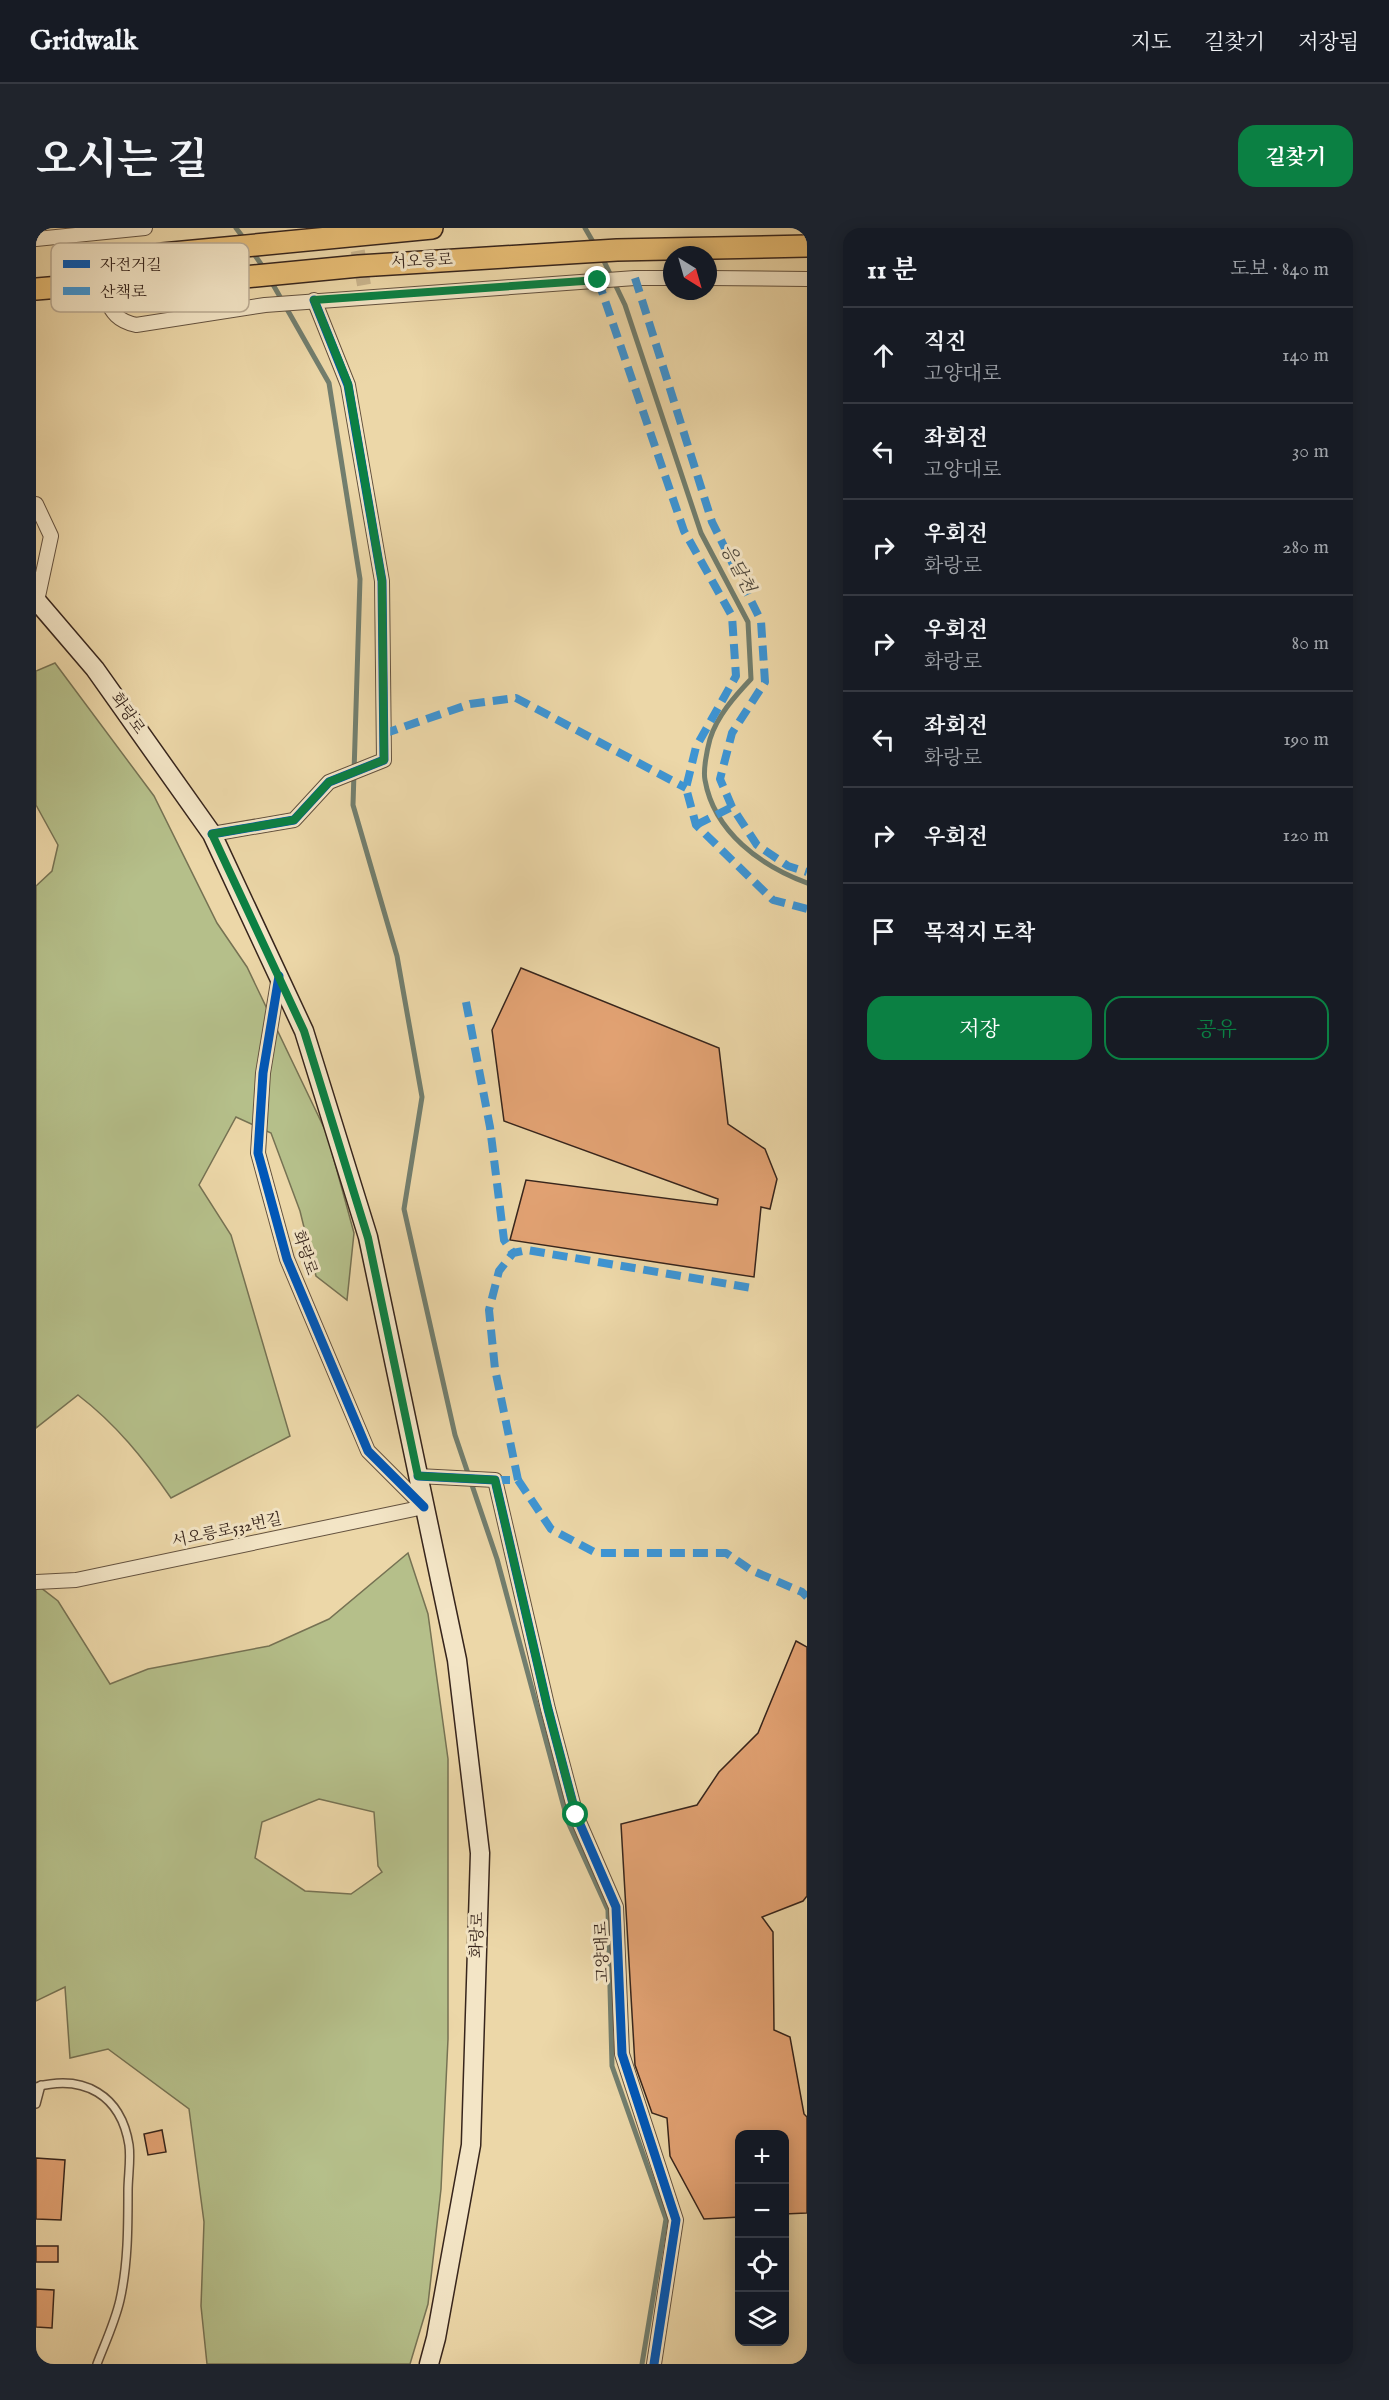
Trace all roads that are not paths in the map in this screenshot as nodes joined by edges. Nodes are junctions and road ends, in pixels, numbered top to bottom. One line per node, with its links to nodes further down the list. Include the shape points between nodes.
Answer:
1 (145, 228): 3 (street)
2 (432, 228): 4 (main road, 서오릉로)
3 (36, 239)
4 (249, 245)
5 (807, 246): 6 (main road, 서오릉로, via 617,250)
6 (249, 277)
7 (663, 278): 12 (street, via 365,291)
8 (717, 278): 9 (street)
9 (807, 279)
10 (51, 288): 11 (main road)
11 (36, 289)
12 (308, 301): 13 (street); 18 (street, via 348,384 382,581 384,760 329,782 294,820)
13 (249, 308)
14 (112, 312): 15 (street, via 123,323 136,326)
15 (222, 312)
16 (36, 504): 17 (street, via 51,536)
17 (37, 600): 18 (main road, 화랑로, via 95,669)
18 (212, 834): 19 (main road, 화랑로)
19 (279, 976): 20 (main road, 화랑로, via 304,1031 368,1238); 21 (street, 화랑로, via 263,1073 258,1153 287,1259 368,1451)
20 (418, 1476): 21 (main road, 화랑로); 27 (street, 고양대로, via 495,1480 576,1815 616,1907 622,2054 676,2220)
21 (424, 1507): 22 (street, 서오릉로532번길, via 76,1580); 26 (main road, 화랑로, via 457,1660 480,1853 471,2145)
22 (36, 1582)
23 (38, 2086): 24 (lane); 25 (lane, via 69,2083 99,2091 108,2099 129,2148 129,2231 124,2276 114,2320)
24 (36, 2104)
25 (97, 2364)
26 (429, 2364)
27 (654, 2364)

